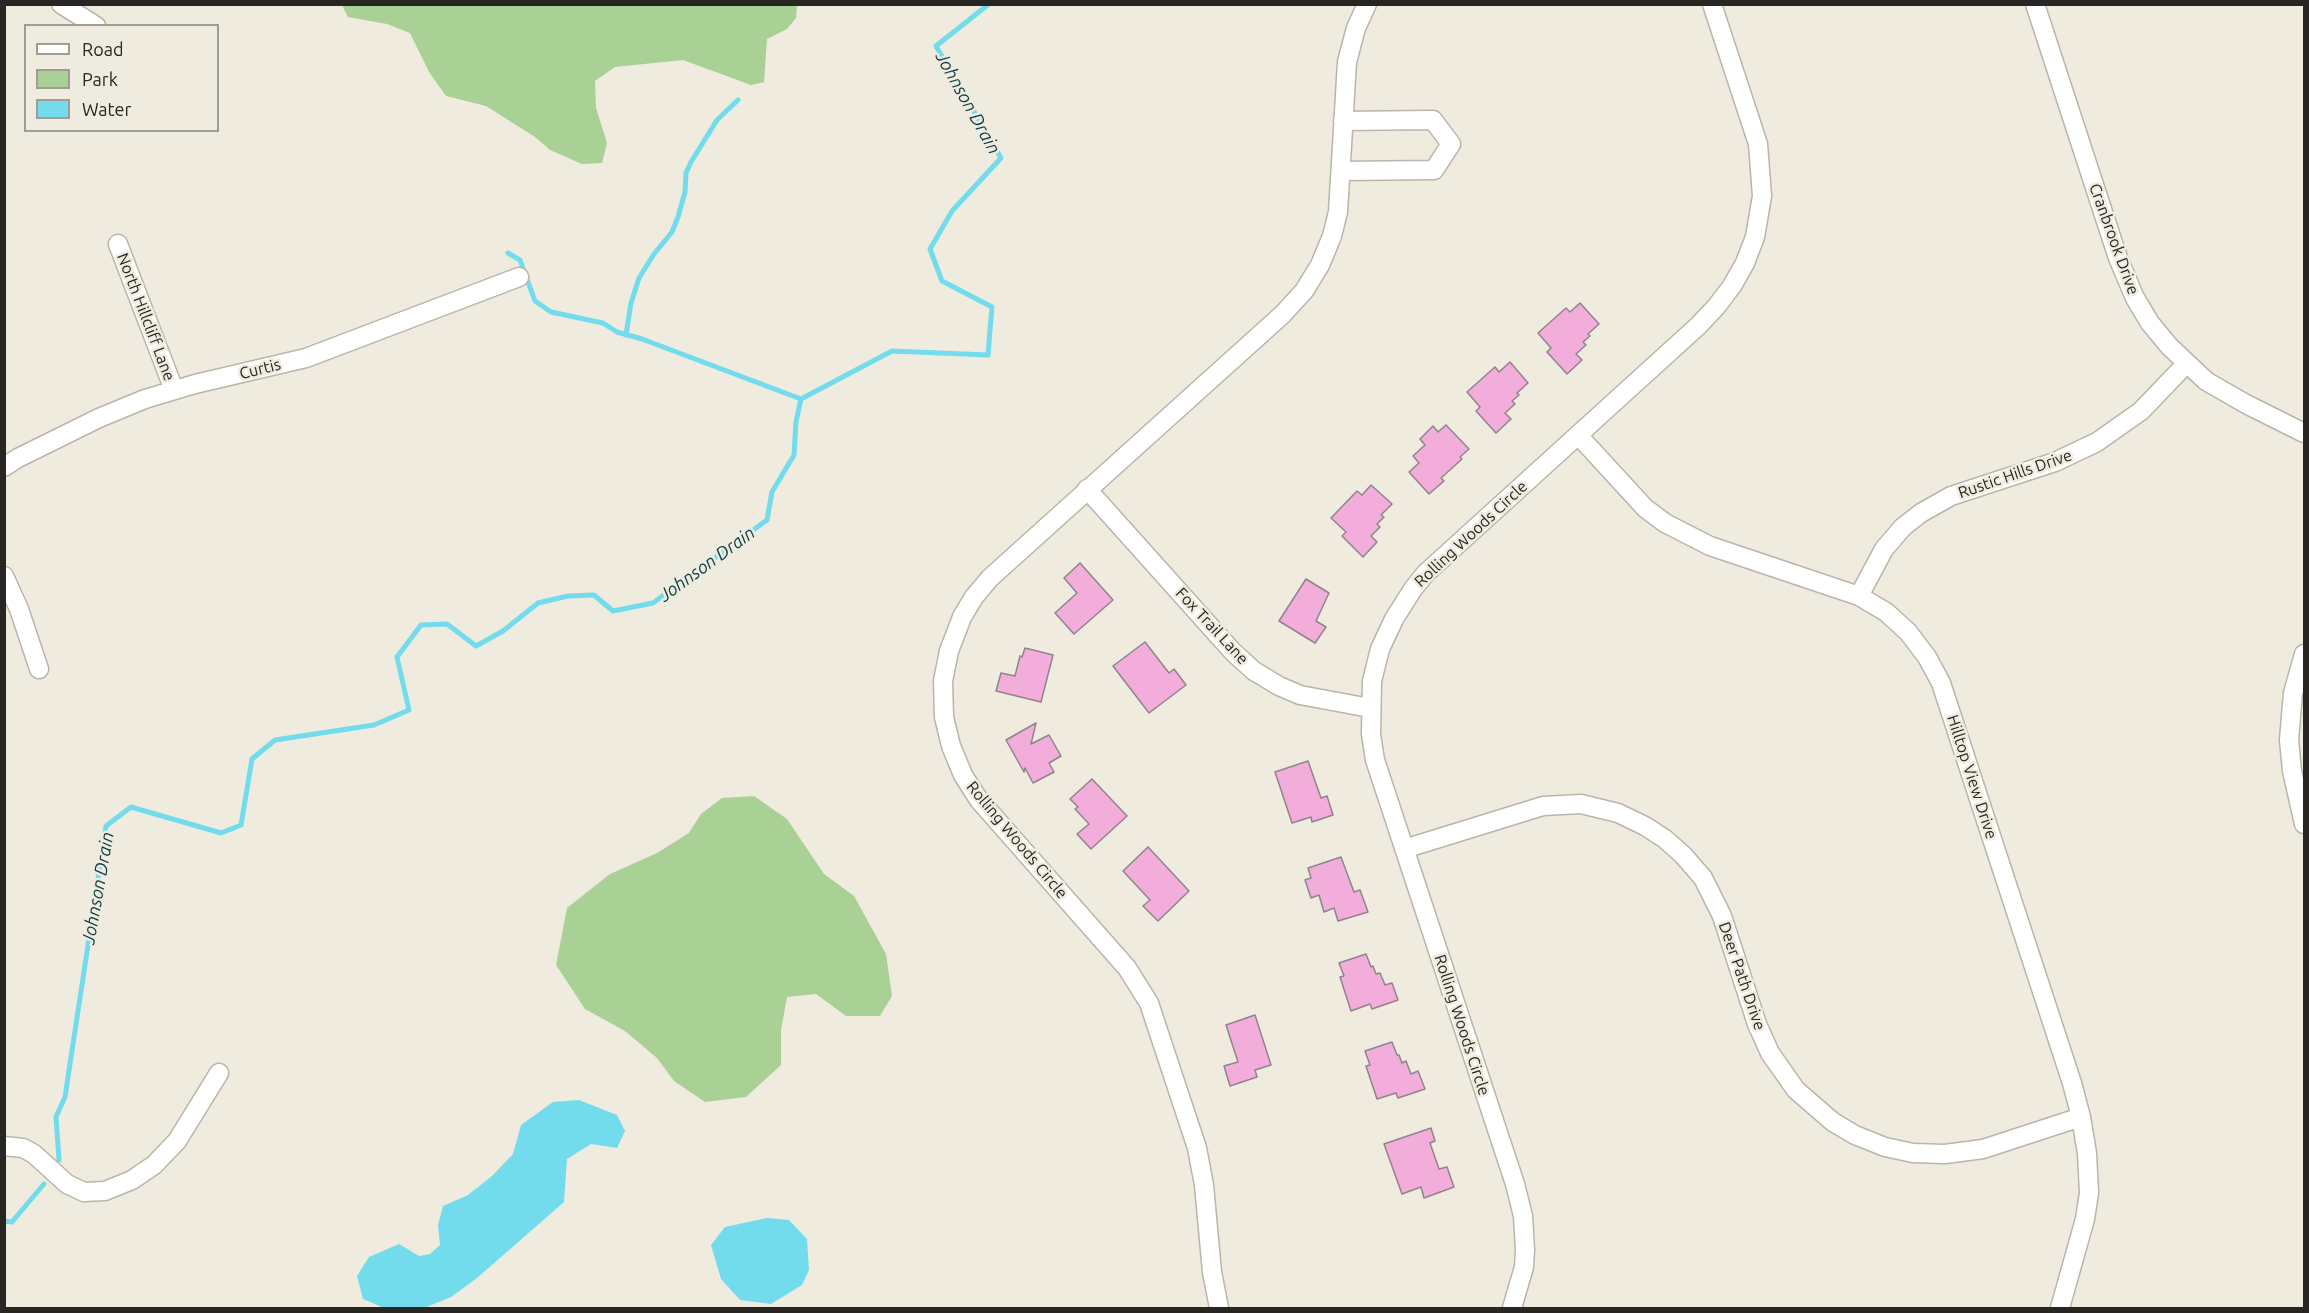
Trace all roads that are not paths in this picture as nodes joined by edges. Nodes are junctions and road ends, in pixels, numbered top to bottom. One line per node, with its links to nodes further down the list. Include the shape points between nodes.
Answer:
1 (61, 4): 5 (street)
2 (1367, 4): 6 (street, Rolling Woods Circle, via 1350,45)
3 (1712, 4): 13 (street, Rolling Woods Circle, via 1758,144 1762,196 1755,237 1732,286 1716,307)
4 (2035, 4): 10 (street, Cranbrook Drive, via 2126,278 2150,323)
5 (93, 24)
6 (1343, 121): 7 (street, Rolling Woods Circle); 7 (street, via 1433,120 1451,144 1434,170)
7 (1341, 171): 15 (street, Rolling Woods Circle, via 1332,236 1304,291)
8 (118, 244): 11 (street, North Hillcliff Lane)
9 (519, 277): 11 (street, Curtis, via 306,358)
10 (2186, 364): 12 (street, Cranbrook Drive, via 2246,405); 17 (street, Rustic Hills Drive, via 2141,411 2097,442 2055,462 1951,496 1921,513 1884,549)
11 (174, 390): 14 (street, Curtis, via 99,418)
12 (2304, 433)
13 (1578, 435): 17 (street, Hilltop View Drive, via 1646,508 1681,533); 20 (street, Rolling Woods Circle, via 1441,558 1413,589 1380,650)
14 (4, 467)
15 (1087, 489): 20 (street, Fox Trail Lane, via 1254,671 1300,694); 26 (street, Rolling Woods Circle, via 974,597 949,651 944,717 951,747 979,800 1127,968 1149,1003 1197,1148)
16 (4, 576): 19 (street)
17 (1859, 596): 24 (street, Hilltop View Drive, via 1886,612 1908,632 1941,684)
18 (2304, 654): 21 (street, via 2293,693 2289,740)
19 (39, 669)
20 (1370, 708): 22 (street, Rolling Woods Circle, via 1375,760)
21 (2304, 824)
22 (1404, 849): 24 (street, Deer Path Drive, via 1543,806 1581,804 1618,813 1665,839 1703,878 1722,916 1770,1053 1796,1090 1833,1122 1885,1147 1945,1154 1983,1149); 27 (street, Rolling Woods Circle, via 1523,1216 1525,1250 1520,1287)
23 (219, 1073): 25 (street, via 177,1141 154,1165 105,1191 84,1192 23,1148)
24 (2081, 1117): 28 (street, Hilltop View Drive, via 2088,1193 2085,1219)
25 (4, 1146)
26 (1219, 1308)
27 (1512, 1308)
28 (2060, 1308)

